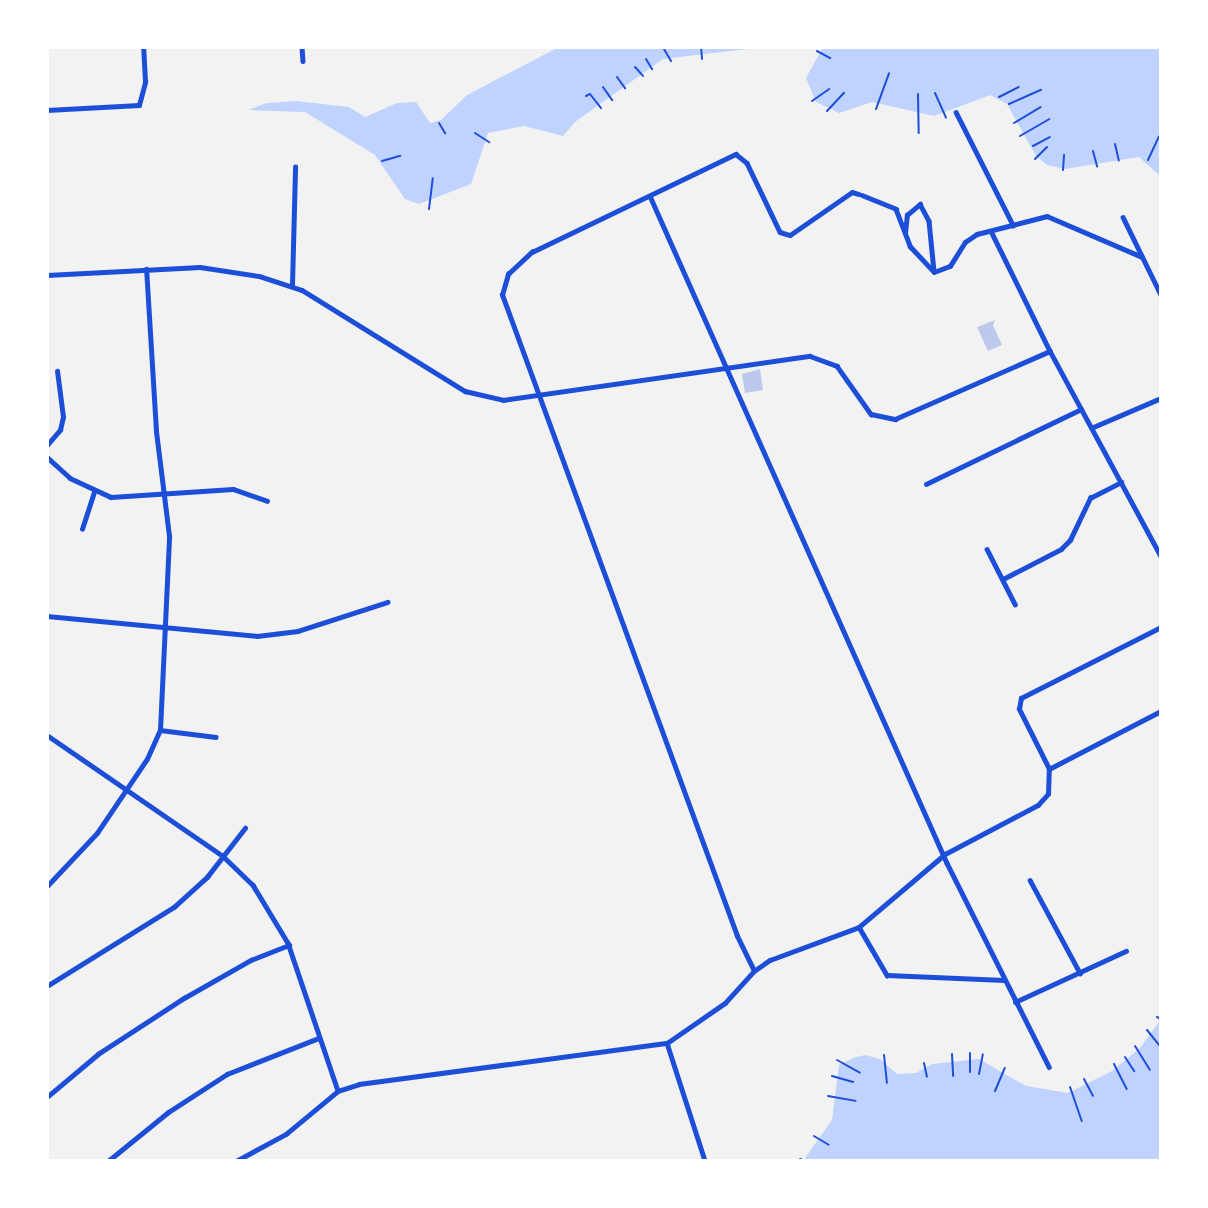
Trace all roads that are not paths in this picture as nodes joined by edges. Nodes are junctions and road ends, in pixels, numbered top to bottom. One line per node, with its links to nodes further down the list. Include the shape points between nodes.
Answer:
1 (143, 47): 4 (street, via 145,82 139,104)
2 (302, 47): 3 (street)
3 (303, 61)
4 (47, 110)
5 (956, 112): 9 (street)
6 (295, 167): 16 (street)
7 (650, 196): 11 (street, via 740,154 780,232 790,236 852,192 896,209); 19 (street); 21 (street, via 533,252 508,274 502,295)
8 (1123, 217): 12 (street)
9 (1013, 225): 10 (street); 12 (street, via 1046,216 1058,218)
10 (991, 231): 14 (street, via 965,242 950,266); 18 (street)
11 (905, 234): 14 (street); 14 (street, via 911,208 920,204 929,221)
12 (1142, 257): 17 (street)
13 (146, 269): 15 (street); 16 (street, via 225,269); 30 (street, via 156,431)
14 (934, 272)
15 (47, 275)
16 (292, 286): 21 (street, via 465,391 503,400)
17 (1161, 295)
18 (1050, 351): 19 (street, via 920,410 886,420 863,407 844,373 829,360 800,356); 23 (street)
19 (728, 367): 21 (street); 48 (street)
20 (57, 371): 25 (street, via 63,417 60,430)
21 (538, 397): 55 (street)
22 (1161, 398): 24 (street)
23 (1081, 410): 24 (street); 28 (street)
24 (1091, 428): 27 (street)
25 (47, 445)
26 (47, 457): 29 (street)
27 (1121, 482): 34 (street); 35 (street, via 1090,498 1061,550)
28 (926, 484)
29 (94, 492): 30 (street, via 129,499); 32 (street)
30 (166, 495): 31 (street, via 233,489); 40 (street, via 169,536)
31 (267, 501)
32 (82, 528)
33 (987, 549): 35 (street)
34 (1161, 556)
35 (1003, 579): 37 (street)
36 (387, 601): 40 (street, via 277,635)
37 (1015, 604)
38 (47, 616): 40 (street)
39 (1161, 627): 45 (street, via 1021,698 1019,709)
40 (162, 629): 42 (street)
41 (1161, 711): 45 (street)
42 (160, 730): 44 (street); 46 (street)
43 (47, 735): 46 (street)
44 (216, 737)
45 (1049, 769): 48 (street, via 1048,794 1038,805)
46 (127, 790): 49 (street); 51 (street, via 81,855)
47 (245, 828): 49 (street)
48 (944, 854): 52 (street); 57 (street)
49 (223, 856): 53 (street, via 267,904); 58 (street, via 174,907)
50 (1030, 880): 56 (street)
51 (47, 886)
52 (859, 927): 55 (street); 57 (street, via 887,975)
53 (289, 945): 60 (street); 64 (street, via 251,960 184,998 98,1054)
54 (1126, 951): 56 (street)
55 (754, 971): 61 (street, via 725,1003)
56 (1080, 973): 59 (street)
57 (1004, 980): 59 (street)
58 (47, 986)
59 (1015, 1002): 62 (street)
60 (319, 1038): 63 (street); 65 (street, via 227,1074 166,1113)
61 (667, 1044): 63 (street, via 376,1081); 67 (street)
62 (1049, 1067)
63 (338, 1091): 66 (street, via 286,1134)
64 (47, 1097)
65 (108, 1161)
66 (236, 1161)
67 (705, 1161)

